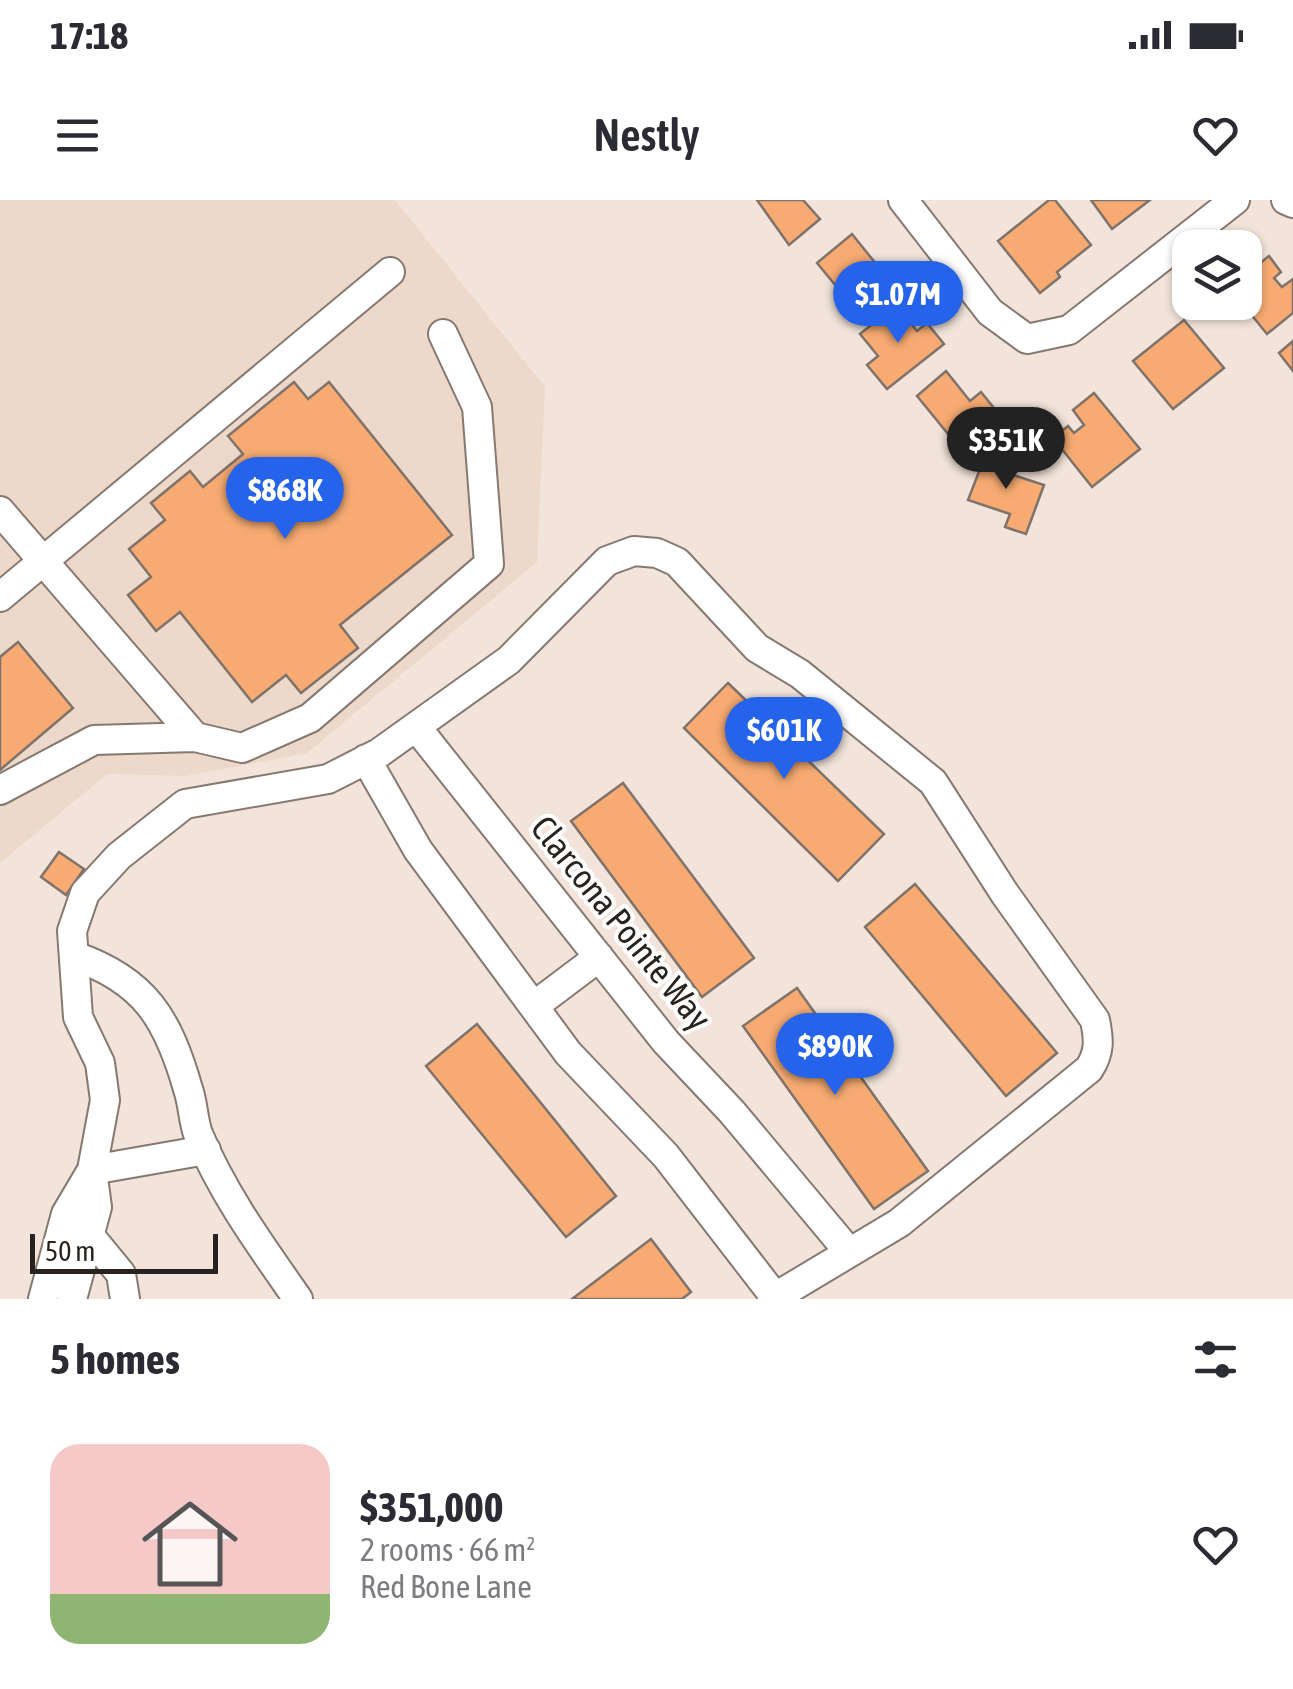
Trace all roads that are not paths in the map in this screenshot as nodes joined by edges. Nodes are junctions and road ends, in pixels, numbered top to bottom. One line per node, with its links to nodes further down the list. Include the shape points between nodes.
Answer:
1 (903, 200): 2 (street, via 990,312 1027,339 1069,330)
2 (1236, 200)
3 (1286, 200): 4 (street)
4 (1293, 203)
5 (390, 272): 8 (street)
6 (443, 334): 11 (street, via 477,406 489,564 310,718 242,748)
7 (0, 511): 8 (street)
8 (43, 561): 9 (street); 11 (street)
9 (0, 597)
10 (417, 728): 12 (street); 15 (street, Clarcona Pointe Way); 20 (street, via 509,660 607,561 634,550 677,562 757,648 800,674 933,782 1095,1020 1099,1051 1089,1070 899,1223)
11 (194, 738): 13 (street, via 94,740)
12 (366, 759): 14 (street, via 328,778 185,804 85,893 72,930); 16 (street, via 418,850)
13 (0, 790)
14 (74, 956): 17 (street, via 117,974 150,1002 182,1068); 18 (street, via 78,1017 100,1064 105,1100)
15 (599, 957): 16 (street); 20 (street, Clarcona Pointe Way)
16 (534, 1006): 21 (street, via 666,1156)
17 (206, 1150): 18 (street); 25 (street, via 236,1210)
18 (92, 1170): 19 (street, via 97,1207); 22 (street, via 66,1214)
19 (89, 1235): 23 (street); 24 (street, via 121,1274)
20 (849, 1252): 21 (street)
21 (773, 1298)
22 (44, 1299)
23 (72, 1299)
24 (125, 1299)
25 (298, 1299)

